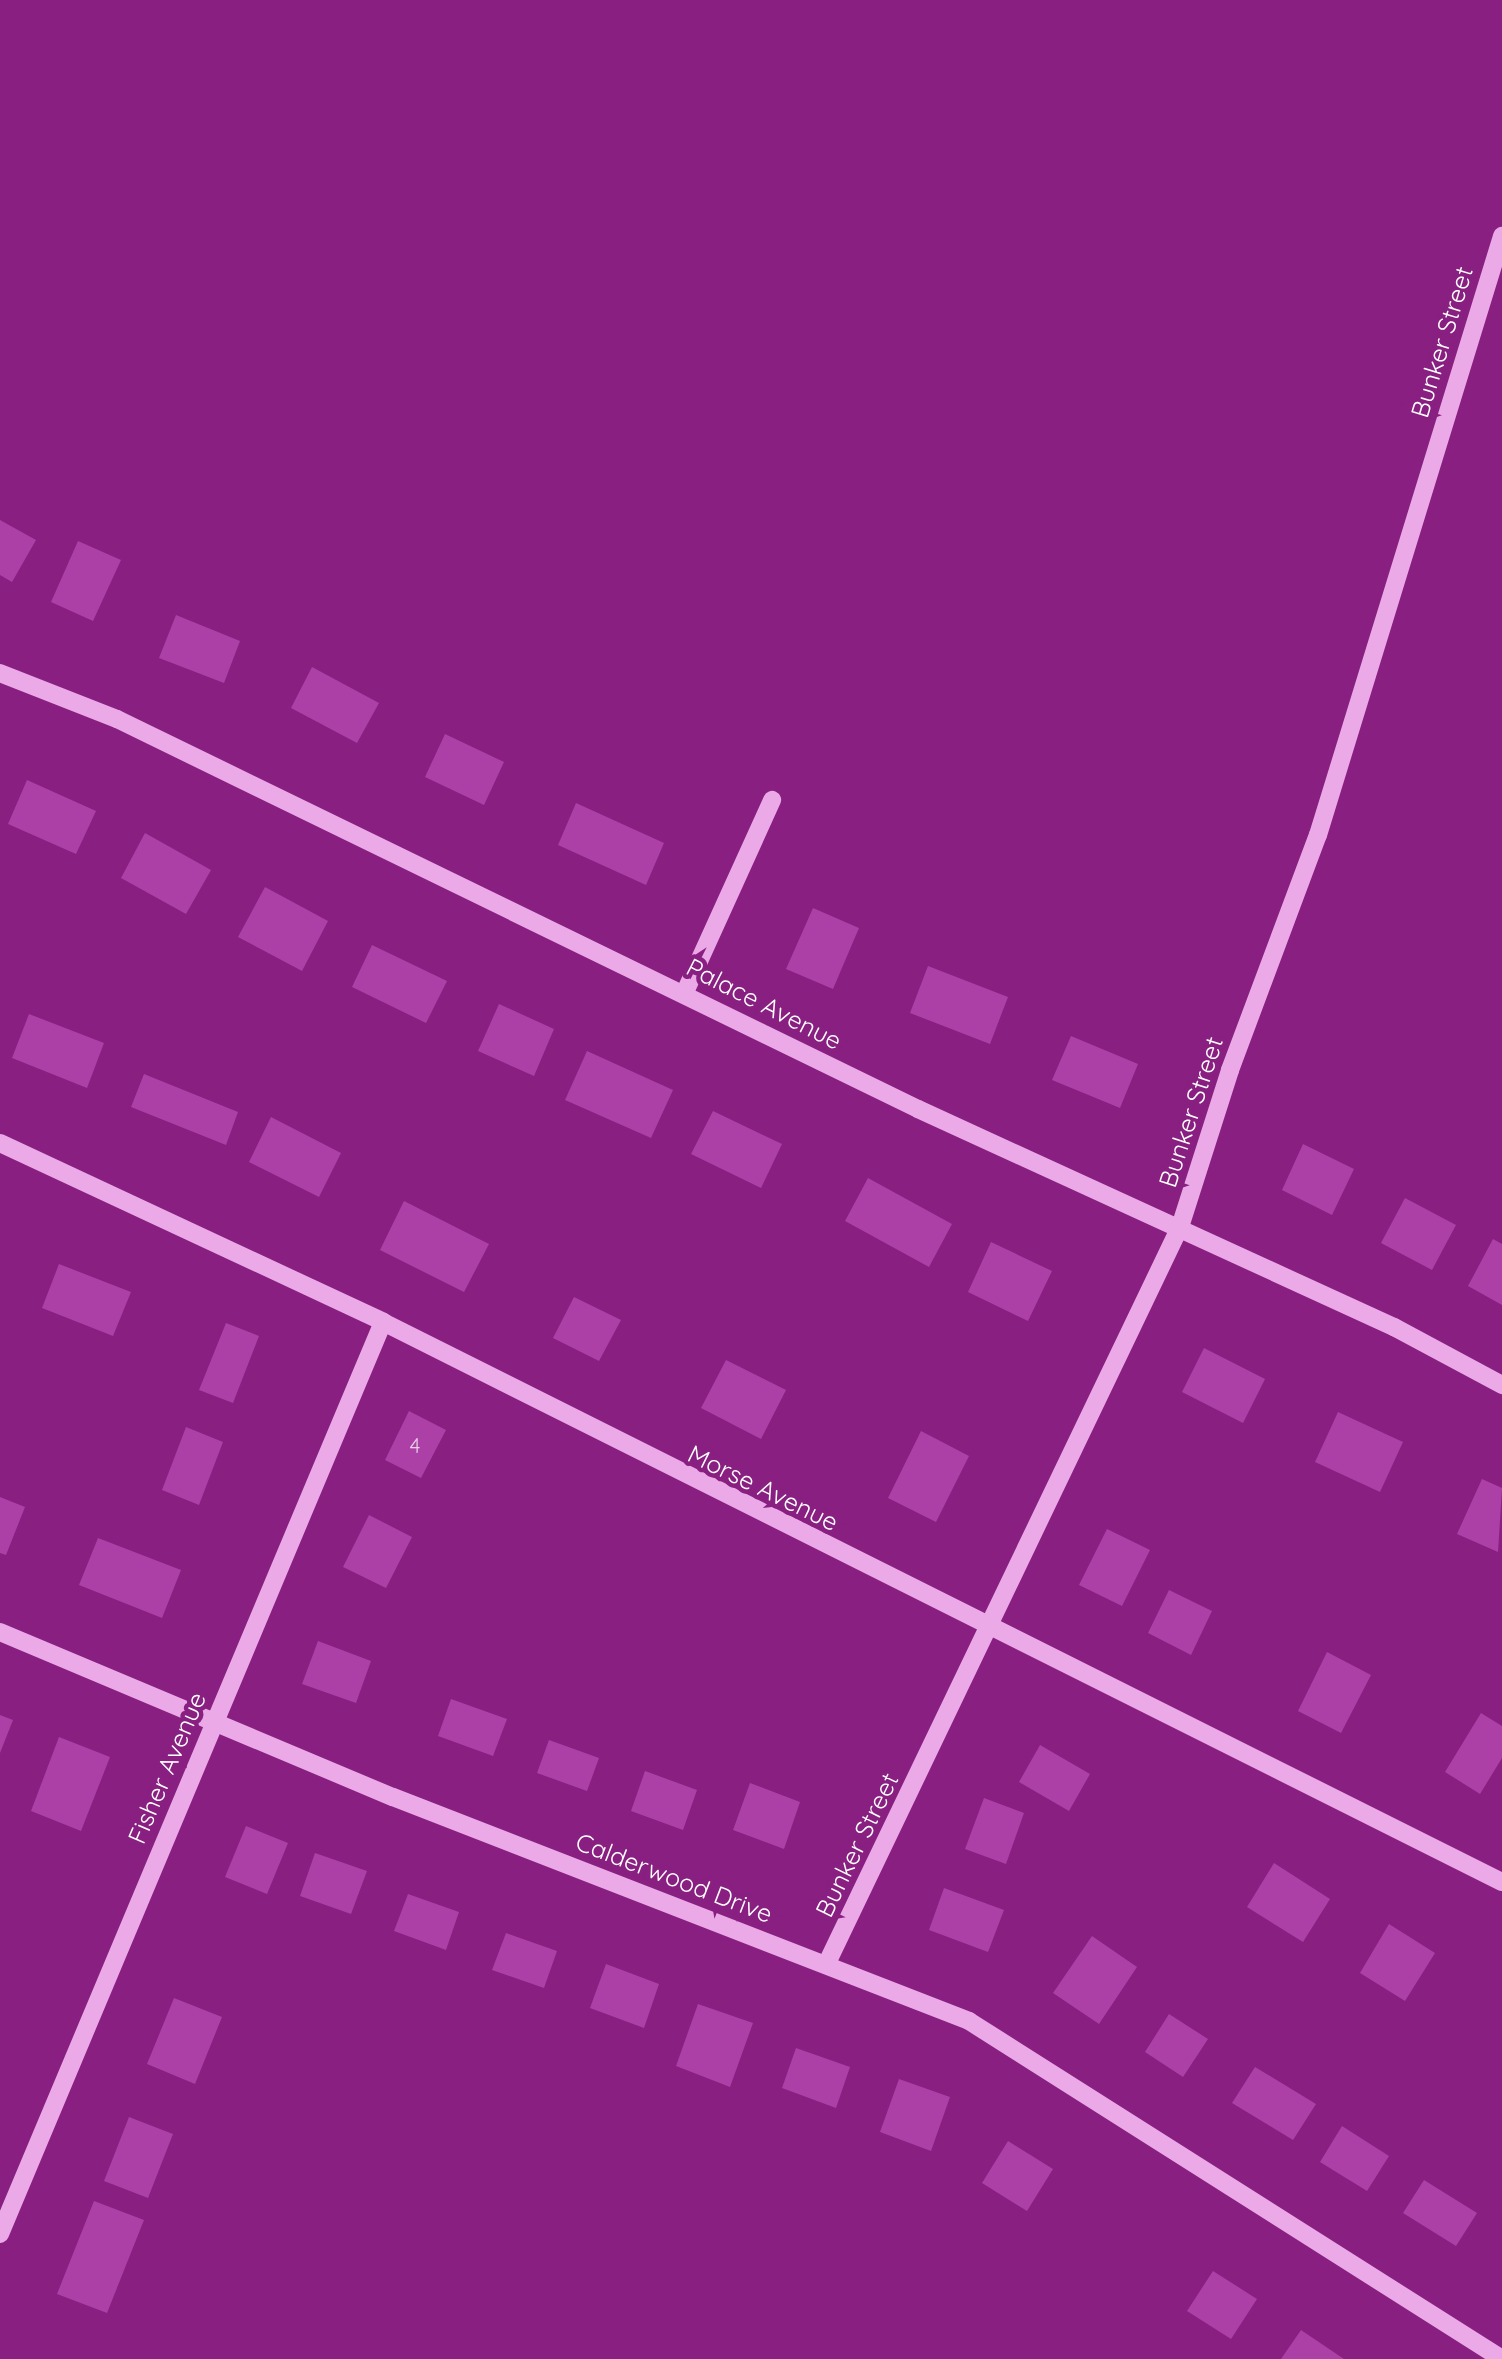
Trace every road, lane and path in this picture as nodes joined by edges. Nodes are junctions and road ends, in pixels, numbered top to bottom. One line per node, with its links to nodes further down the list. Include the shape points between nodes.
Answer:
1 (1502, 236): 6 (street, Bunker Street, via 1318,835)
2 (0, 673): 4 (street, Palace Avenue, via 117,720)
3 (772, 800): 4 (street)
4 (685, 992): 6 (street, Palace Avenue, via 918,1109)
5 (0, 1143): 7 (street, Morse Avenue)
6 (1180, 1227): 8 (street, Palace Avenue); 9 (street, Bunker Street)
7 (383, 1322): 9 (street, Morse Avenue); 11 (street, Fisher Avenue)
8 (1502, 1385)
9 (989, 1628): 12 (street, Morse Avenue); 13 (street, Bunker Street)
10 (0, 1632): 11 (street, Calderwood Drive)
11 (214, 1719): 13 (street, Calderwood Drive, via 393,1797); 14 (street, Fisher Avenue)
12 (1502, 1882)
13 (827, 1963): 15 (street, Calderwood Drive, via 969,2021 1026,2054)
14 (0, 2234)
15 (1502, 2359)

